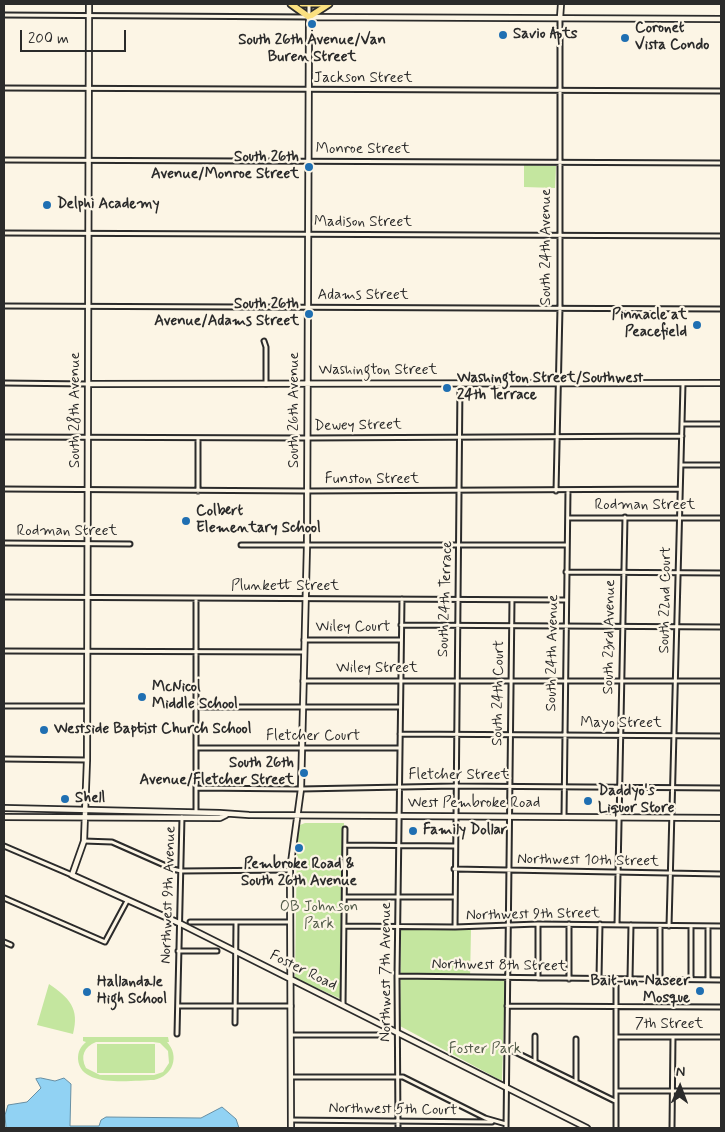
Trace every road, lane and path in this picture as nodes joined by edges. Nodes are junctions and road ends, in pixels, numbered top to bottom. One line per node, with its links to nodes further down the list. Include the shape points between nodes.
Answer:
1 (89, 4): 9 (street, South 28th Avenue)
2 (291, 4): 10 (highway)
3 (302, 4): 7 (main road)
4 (321, 4): 7 (main road)
5 (329, 4): 10 (highway)
6 (560, 4): 11 (street, South 24th Avenue)
7 (309, 5): 10 (street, South 26th Avenue)
8 (4, 15): 9 (street)
9 (89, 16): 10 (street); 14 (street, South 28th Avenue)
10 (309, 17): 11 (street); 15 (street, South 26th Avenue)
11 (560, 18): 12 (street); 16 (street, South 24th Avenue)
12 (721, 19)
13 (4, 88): 14 (street, Jackson Street)
14 (90, 88): 15 (street, Jackson Street); 19 (street, South 28th Avenue)
15 (309, 90): 16 (street, Jackson Street); 20 (street, South 26th Avenue)
16 (560, 91): 17 (street, Jackson Street); 21 (street, South 24th Avenue)
17 (721, 91)
18 (4, 160): 19 (street, Monroe Street)
19 (90, 160): 20 (street, Monroe Street); 24 (street, South 28th Avenue)
20 (308, 161): 21 (street, Monroe Street); 25 (street, South 26th Avenue)
21 (560, 162): 22 (street, Monroe Street); 26 (street, South 24th Avenue)
22 (721, 163)
23 (4, 233): 24 (street, Madison Street)
24 (89, 233): 25 (street, Madison Street); 29 (street, South 28th Avenue)
25 (308, 234): 26 (street, Madison Street); 30 (street, South 26th Avenue)
26 (560, 235): 27 (street, Madison Street); 31 (street, South 24th Avenue)
27 (721, 236)
28 (4, 306): 29 (street, Adams Street)
29 (89, 306): 30 (street, Adams Street); 37 (street, South 28th Avenue)
30 (308, 307): 31 (street, Adams Street); 35 (street, South 26th Avenue)
31 (560, 308): 32 (street, Adams Street); 40 (street, South 24th Avenue)
32 (721, 309)
33 (264, 341): 38 (street)
34 (4, 383): 37 (street, Washington Street)
35 (308, 383): 38 (street, Washington Street); 39 (street, Washington Street); 50 (street, South 26th Avenue)
36 (721, 383): 41 (street, Washington Street)
37 (88, 384): 38 (street, Washington Street); 46 (street, South 28th Avenue)
38 (266, 384)
39 (460, 384): 40 (street, Washington Street); 47 (street, South 24th Terrace)
40 (559, 384): 41 (street, Washington Street); 48 (street, South 24th Avenue)
41 (682, 384): 42 (street, South 22nd Court)
42 (682, 424): 43 (street); 45 (street, South 22nd Court)
43 (721, 424)
44 (4, 436): 46 (street, Dewey Street)
45 (682, 436): 48 (street, Dewey Street); 51 (street, South 22nd Court)
46 (88, 437): 49 (street, Dewey Street); 54 (street, South 28th Avenue)
47 (459, 437): 48 (street, Dewey Street); 50 (street, Dewey Street); 58 (street, South 24th Terrace)
48 (558, 437): 59 (street, South 24th Avenue)
49 (198, 438): 50 (street, Dewey Street); 57 (street)
50 (307, 438): 60 (street, South 26th Avenue)
51 (681, 465): 52 (street); 56 (street, South 22nd Court)
52 (721, 465)
53 (4, 489): 54 (street, Funston Street)
54 (88, 490): 57 (street, Funston Street); 66 (street, South 28th Avenue)
55 (568, 490): 56 (street, Funston Street); 59 (street, Funston Street); 62 (street, South 24th Avenue)
56 (680, 490): 61 (street, South 22nd Court)
57 (198, 491): 60 (street, Funston Street)
58 (458, 491): 59 (street, Funston Street); 60 (street, Funston Street); 68 (street, South 24th Terrace)
59 (556, 491)
60 (307, 492): 70 (street, South 26th Avenue)
61 (679, 517): 63 (street, Rodman Street); 64 (street, Rodman Street); 74 (street, South 22nd Court)
62 (568, 518): 63 (street, Rodman Street); 71 (street, South 24th Avenue)
63 (625, 518): 73 (street, South 23rd Avenue)
64 (721, 518)
65 (4, 543): 66 (street, Rodman Street)
66 (88, 543): 67 (street, Rodman Street); 77 (street, South 28th Avenue)
67 (130, 544)
68 (459, 544): 70 (street); 71 (street); 81 (street, South 24th Terrace)
69 (242, 545): 70 (street)
70 (307, 545): 78 (street, South 26th Avenue)
71 (567, 545): 72 (street, South 24th Avenue)
72 (566, 572): 73 (street); 83 (street, South 24th Avenue)
73 (623, 572): 74 (street); 88 (street, South 23rd Avenue)
74 (678, 572): 75 (street); 89 (street, South 22nd Court)
75 (721, 573)
76 (4, 597): 77 (street, Plunkett Street)
77 (88, 598): 79 (street, Plunkett Street); 94 (street, South 28th Avenue)
78 (306, 598): 79 (street, Plunkett Street); 80 (street, Plunkett Street); 91 (street, South 26th Avenue)
79 (196, 599): 95 (street)
80 (402, 599): 81 (street, Plunkett Street); 84 (street, Northwest 7th Avenue)
81 (457, 599): 82 (street, Plunkett Street); 85 (street, South 24th Terrace)
82 (512, 600): 83 (street, Plunkett Street); 86 (street, South 24th Court)
83 (566, 600): 87 (street, South 24th Avenue)
84 (401, 625): 85 (street, Wiley Court); 92 (street, Northwest 7th Avenue)
85 (456, 627): 86 (street, Wiley Court); 100 (street, South 24th Terrace)
86 (512, 627): 87 (street, Wiley Court); 98 (street, South 24th Court)
87 (566, 627): 88 (street, Wiley Court); 101 (street, South 24th Avenue)
88 (621, 627): 89 (street, Wiley Court); 104 (street, South 23rd Avenue)
89 (676, 627): 90 (street, Wiley Court); 102 (street, South 22nd Court)
90 (721, 627)
91 (304, 640): 92 (street, Wiley Court); 96 (street, South 26th Avenue)
92 (401, 640): 99 (street, Northwest 7th Avenue)
93 (4, 651): 94 (street)
94 (88, 651): 95 (street); 106 (street, South 28th Avenue)
95 (196, 652): 96 (street); 108 (street)
96 (304, 652): 97 (street, South 26th Avenue)
97 (303, 680): 99 (street, Wiley Street); 109 (street, South 26th Avenue)
98 (511, 680): 100 (street, Wiley Street); 101 (street, Wiley Street); 111 (street, South 24th Court)
99 (400, 681): 100 (street, Wiley Street); 107 (street, Northwest 7th Avenue)
100 (456, 681): 113 (street, South 24th Terrace)
101 (565, 681): 104 (street, Wiley Street); 114 (street, South 24th Avenue)
102 (676, 681): 103 (street, Wiley Street); 104 (street, Wiley Street); 115 (street, South 22nd Court)
103 (721, 681)
104 (621, 682): 112 (street, South 23rd Avenue)
105 (4, 706): 106 (street)
106 (87, 706): 121 (street, South 28th Avenue)
107 (400, 706): 109 (street); 110 (street, Northwest 7th Avenue)
108 (197, 707): 109 (street); 117 (street)
109 (303, 708): 118 (street, South 26th Avenue)
110 (400, 734): 113 (street, Mayo Street); 119 (street, Northwest 7th Avenue)
111 (510, 734): 113 (street, Mayo Street); 114 (street, Mayo Street); 126 (street, South 24th Court)
112 (620, 734): 114 (street, Mayo Street); 115 (street, Mayo Street); 130 (street, South 23rd Avenue)
113 (455, 735): 122 (street, South 24th Terrace)
114 (564, 735): 124 (street, South 24th Avenue)
115 (674, 735): 116 (street, Mayo Street); 127 (street, South 22nd Court)
116 (721, 736)
117 (197, 748): 118 (street, Fletcher Court); 125 (street)
118 (302, 748): 119 (street, Fletcher Court); 129 (street, South 26th Avenue)
119 (400, 748): 123 (street, Northwest 7th Avenue)
120 (4, 760): 121 (street)
121 (87, 760): 133 (street, South 28th Avenue)
122 (454, 786): 123 (street, Fletcher Street); 126 (street, Fletcher Street); 137 (street, South 24th Terrace)
123 (400, 787): 129 (street, Fletcher Street); 136 (street, Northwest 7th Avenue)
124 (563, 787): 126 (street, Fletcher Street); 130 (street, Fletcher Street); 141 (street, South 24th Avenue)
125 (196, 788): 129 (street, Fletcher Street); 132 (street)
126 (509, 788): 138 (street, South 24th Court)
127 (673, 788): 128 (street, Fletcher Street); 130 (street, Fletcher Street); 143 (street, South 22nd Court)
128 (721, 788)
129 (301, 789): 135 (street, South 26th Avenue)
130 (619, 789): 142 (street, South 23rd Avenue)
131 (4, 808): 133 (street, West Pembroke Road)
132 (196, 812): 133 (street, West Pembroke Road); 134 (street, West Pembroke Road)
133 (86, 813): 139 (street, West Pembroke Road); 140 (street, West Pembroke Road); 146 (street, South 28th Avenue)
134 (226, 815): 135 (street, West Pembroke Road); 140 (street, West Pembroke Road, via 220,818)
135 (297, 815): 136 (street, West Pembroke Road); 152 (street, South 26th Avenue)
136 (400, 816): 137 (street, West Pembroke Road); 148 (street, Northwest 7th Avenue)
137 (454, 816): 138 (street, West Pembroke Road); 150 (street, South 24th Terrace)
138 (509, 816): 141 (street, West Pembroke Road); 154 (street, South 24th Court)
139 (4, 817)
140 (182, 817): 153 (street, Northwest 9th Avenue)
141 (564, 817): 142 (street, West Pembroke Road)
142 (619, 817): 143 (street, West Pembroke Road); 155 (street, South 23rd Avenue)
143 (672, 817): 144 (street, West Pembroke Road); 156 (street, South 22nd Court)
144 (721, 818)
145 (345, 829): 147 (street)
146 (84, 841): 153 (street, via 112,842); 158 (street, South 28th Avenue)
147 (345, 845): 148 (street); 159 (street)
148 (399, 845): 150 (street); 160 (street, Northwest 7th Avenue)
149 (4, 846): 158 (street, Foster Road)
150 (454, 846): 151 (street, South 24th Terrace)
151 (454, 869): 154 (street, Northwest 10th Street); 161 (street, South 24th Terrace)
152 (290, 870): 153 (street); 166 (street, South 26th Avenue)
153 (181, 871): 167 (street, Northwest 9th Avenue)
154 (508, 871): 155 (street, Northwest 10th Street); 168 (street, South 24th Court)
155 (617, 872): 156 (street, Northwest 10th Street); 172 (street, South 23rd Avenue)
156 (671, 873): 157 (street, Northwest 10th Street); 177 (street, South 22nd Court)
157 (721, 874)
158 (72, 875): 163 (street, Foster Road)
159 (345, 897): 160 (street); 174 (street)
160 (398, 897): 161 (street); 175 (street, Northwest 7th Avenue)
161 (454, 897): 181 (street, South 24th Terrace)
162 (4, 898): 163 (street, via 105,942)
163 (127, 900): 167 (street, Foster Road)
164 (190, 922): 165 (street)
165 (236, 922): 166 (street); 186 (street)
166 (290, 922): 189 (street, South 26th Avenue)
167 (181, 924): 184 (street, Northwest 9th Avenue); 186 (street, Foster Road)
168 (508, 924): 169 (street, Northwest 9th Street); 181 (street, Northwest 9th Street); 188 (street, South 24th Court)
169 (538, 924): 170 (street, Northwest 9th Street); 190 (street)
170 (569, 924): 171 (street, Northwest 9th Street); 192 (street)
171 (600, 924): 172 (street, Northwest 9th Street); 191 (street)
172 (617, 925): 173 (street, Northwest 9th Street)
173 (631, 925): 176 (street, Northwest 9th Street); 194 (street)
174 (346, 926): 175 (street, Northwest 9th Street); 199 (street)
175 (398, 926): 181 (street, Northwest 9th Street); 187 (street, Northwest 7th Avenue)
176 (660, 926): 177 (street, Northwest 9th Street); 195 (street)
177 (669, 926): 178 (street, Northwest 9th Street)
178 (691, 926): 179 (street, Northwest 9th Street); 196 (street)
179 (708, 926): 180 (street, Northwest 9th Street); 197 (street)
180 (721, 926)
181 (455, 927)
182 (4, 942): 183 (street)
183 (11, 945)
184 (178, 951): 185 (street); 200 (street, Northwest 9th Avenue)
185 (217, 951)
186 (235, 952): 189 (street, Foster Road); 201 (street)
187 (397, 976): 188 (street, Northwest 8th Street); 207 (street, Northwest 7th Avenue)
188 (508, 977): 190 (street, Northwest 8th Street); 203 (street, South 24th Court)
189 (291, 978): 199 (street, Foster Road); 202 (street, South 26th Avenue)
190 (538, 978): 192 (street, Northwest 8th Street)
191 (599, 978): 192 (street, Northwest 8th Street); 193 (street, Northwest 8th Street)
192 (569, 979)
193 (616, 979): 194 (street, Northwest 8th Street); 204 (street)
194 (630, 979): 195 (street, Northwest 8th Street)
195 (660, 979): 196 (street, Northwest 8th Street)
196 (690, 979): 197 (street, Northwest 8th Street)
197 (708, 979): 198 (street, Northwest 8th Street)
198 (721, 980)
199 (344, 1005): 207 (street, Foster Road)
200 (178, 1006): 201 (street); 208 (street, Northwest 9th Avenue)
201 (235, 1006): 202 (street); 206 (street)
202 (291, 1006): 209 (street, South 26th Avenue)
203 (507, 1006): 204 (street); 216 (street, South 24th Court)
204 (616, 1007): 205 (street); 213 (street)
205 (721, 1008)
206 (235, 1023)
207 (397, 1032): 218 (street, Northwest 7th Avenue); 221 (street, Foster Road)
208 (177, 1034)
209 (291, 1035): 210 (street); 219 (street, South 26th Avenue)
210 (378, 1035)
211 (535, 1036): 217 (street)
212 (673, 1036): 213 (street, 7th Street); 214 (street, 7th Street); 223 (street)
213 (616, 1037): 222 (street)
214 (721, 1037)
215 (576, 1039): 220 (street)
216 (507, 1048): 217 (street); 221 (street, South 24th Court)
217 (535, 1061): 220 (street)
218 (398, 1076): 219 (street); 227 (street, Northwest 7th Avenue); 228 (street)
219 (292, 1077): 226 (street, South 26th Avenue)
220 (576, 1081): 225 (street)
221 (507, 1086): 229 (street, South 24th Court); 232 (street, Foster Road)
222 (616, 1091): 223 (street); 225 (street)
223 (672, 1091): 224 (street); 234 (street)
224 (721, 1091)
225 (616, 1101): 233 (street)
226 (291, 1120): 227 (street, Northwest 5th Court, via 394,1119); 230 (street, South 26th Avenue)
227 (399, 1122): 228 (street, Northwest 5th Court); 231 (street, Northwest 7th Avenue)
228 (495, 1122): 229 (street)
229 (506, 1126)
230 (291, 1128)
231 (398, 1128)
232 (587, 1128)
233 (616, 1128)
234 (672, 1128)

